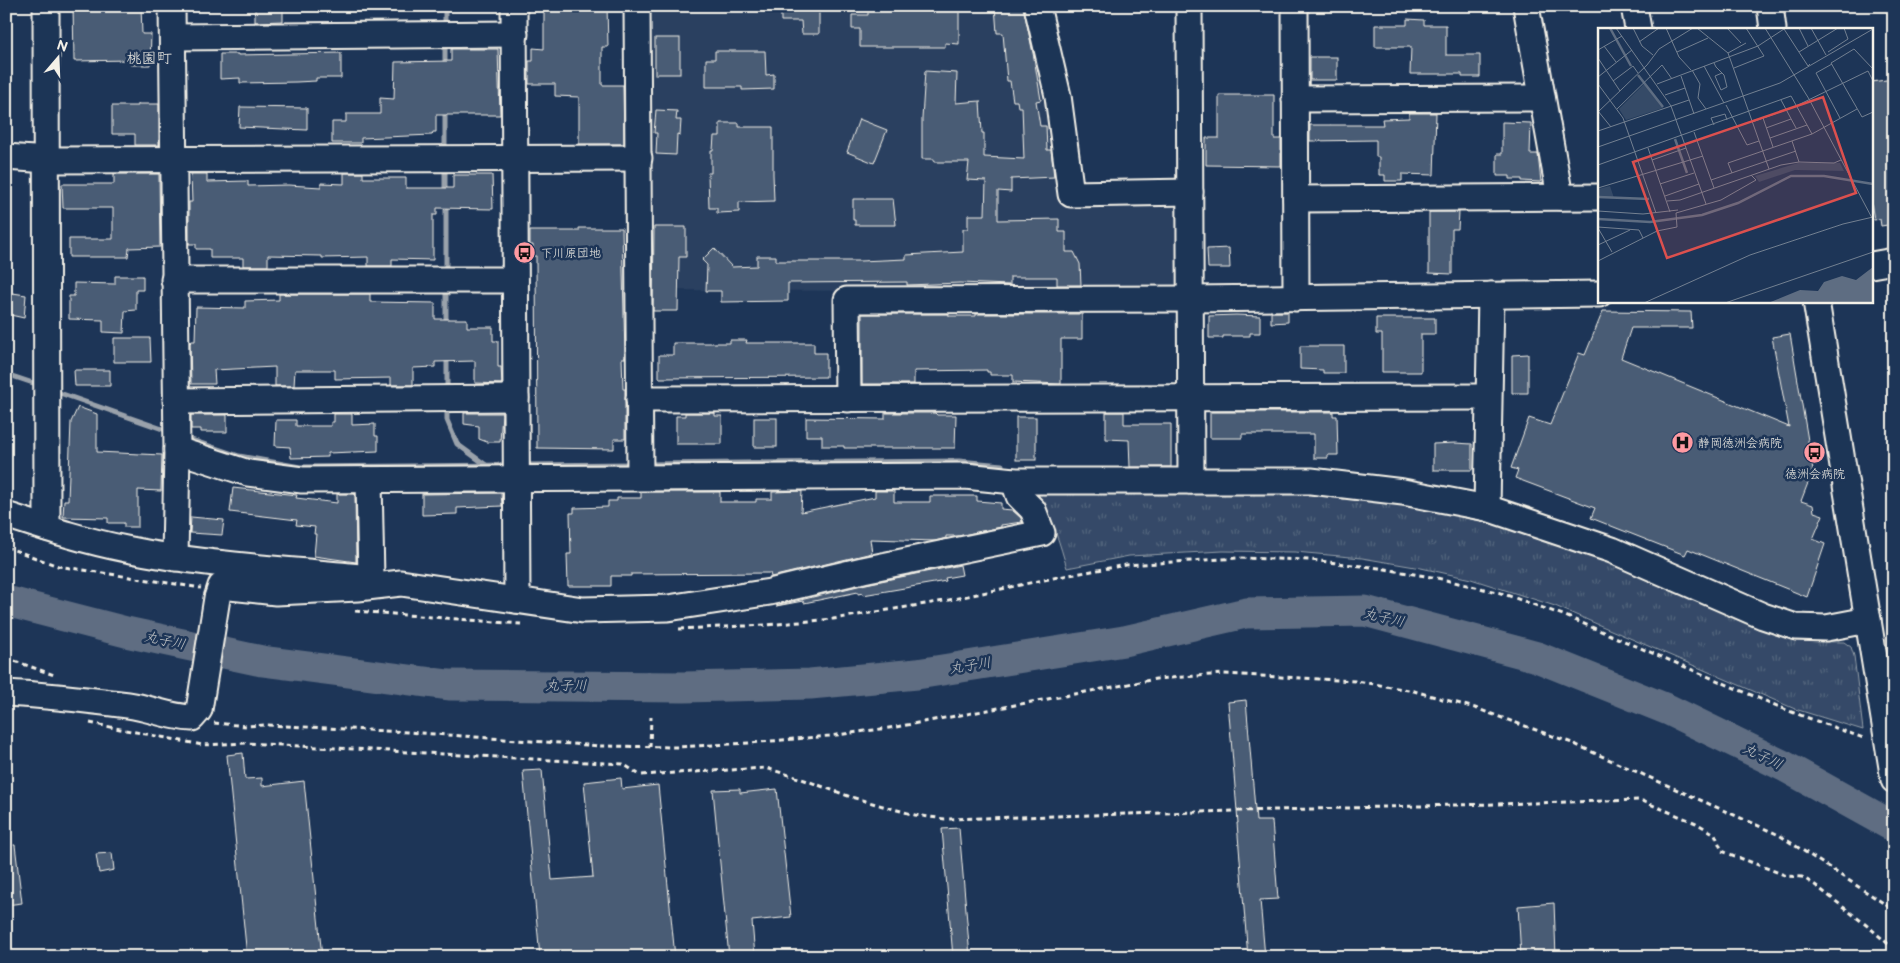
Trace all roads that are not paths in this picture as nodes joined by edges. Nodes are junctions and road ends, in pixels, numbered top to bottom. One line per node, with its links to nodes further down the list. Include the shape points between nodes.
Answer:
1 (46, 6): 21 (street)
2 (172, 6): 14 (street)
3 (514, 6): 13 (street)
4 (637, 6): 19 (street)
5 (1037, 6): 22 (street, via 1058,96 1071,194)
6 (1189, 6): 22 (street)
7 (1295, 6): 16 (street)
8 (1526, 6): 15 (street)
9 (1634, 6): 11 (street)
10 (1770, 6): 12 (street)
11 (1638, 28)
12 (1773, 28)
13 (515, 34): 14 (street); 18 (street)
14 (173, 37): 20 (street)
15 (1542, 98): 16 (street); 23 (street)
16 (1296, 99): 25 (street)
17 (6, 157): 21 (street)
18 (515, 157): 19 (street); 20 (street); 29 (street)
19 (639, 158): 38 (street)
20 (174, 159): 21 (street); 28 (street)
21 (47, 160): 49 (street)
22 (1190, 192): 33 (street)
23 (1560, 197): 24 (street); 25 (street)
24 (1598, 197)
25 (1296, 199): 32 (street)
26 (1894, 261): 27 (street)
27 (1872, 265)
28 (174, 280): 29 (street); 40 (street)
29 (515, 280): 37 (street)
30 (1598, 294): 31 (street)
31 (1491, 295): 32 (street); 36 (street)
32 (1296, 298): 33 (street)
33 (1191, 299): 35 (street); 39 (street, via 847,300)
34 (1816, 302): 54 (street)
35 (1191, 397): 36 (street); 39 (street); 46 (street)
36 (1488, 397): 47 (street)
37 (516, 398): 40 (street); 43 (street)
38 (640, 399): 39 (street); 42 (street)
39 (848, 399)
40 (176, 401): 41 (street)
41 (177, 450): 44 (street, via 269,477); 50 (street)
42 (640, 477): 43 (street); 45 (street, via 965,476)
43 (518, 478): 44 (street); 53 (street)
44 (370, 480): 51 (street)
45 (1014, 481): 46 (street); 53 (street, via 1018,496 1033,510 1042,533 770,592 668,608 583,610)
46 (1191, 481): 47 (street, via 1311,481 1403,492)
47 (1487, 508): 54 (street, via 1612,550 1763,616 1796,627 1826,628)
48 (6, 515): 49 (street)
49 (47, 528): 50 (street)
50 (175, 558): 51 (street)
51 (372, 578): 52 (street)
52 (401, 583): 53 (street); 55 (street, via 276,592 221,586 195,714 176,718 130,706)
53 (517, 600)
54 (1868, 620): 56 (street)
55 (6, 693)
56 (1891, 762)

